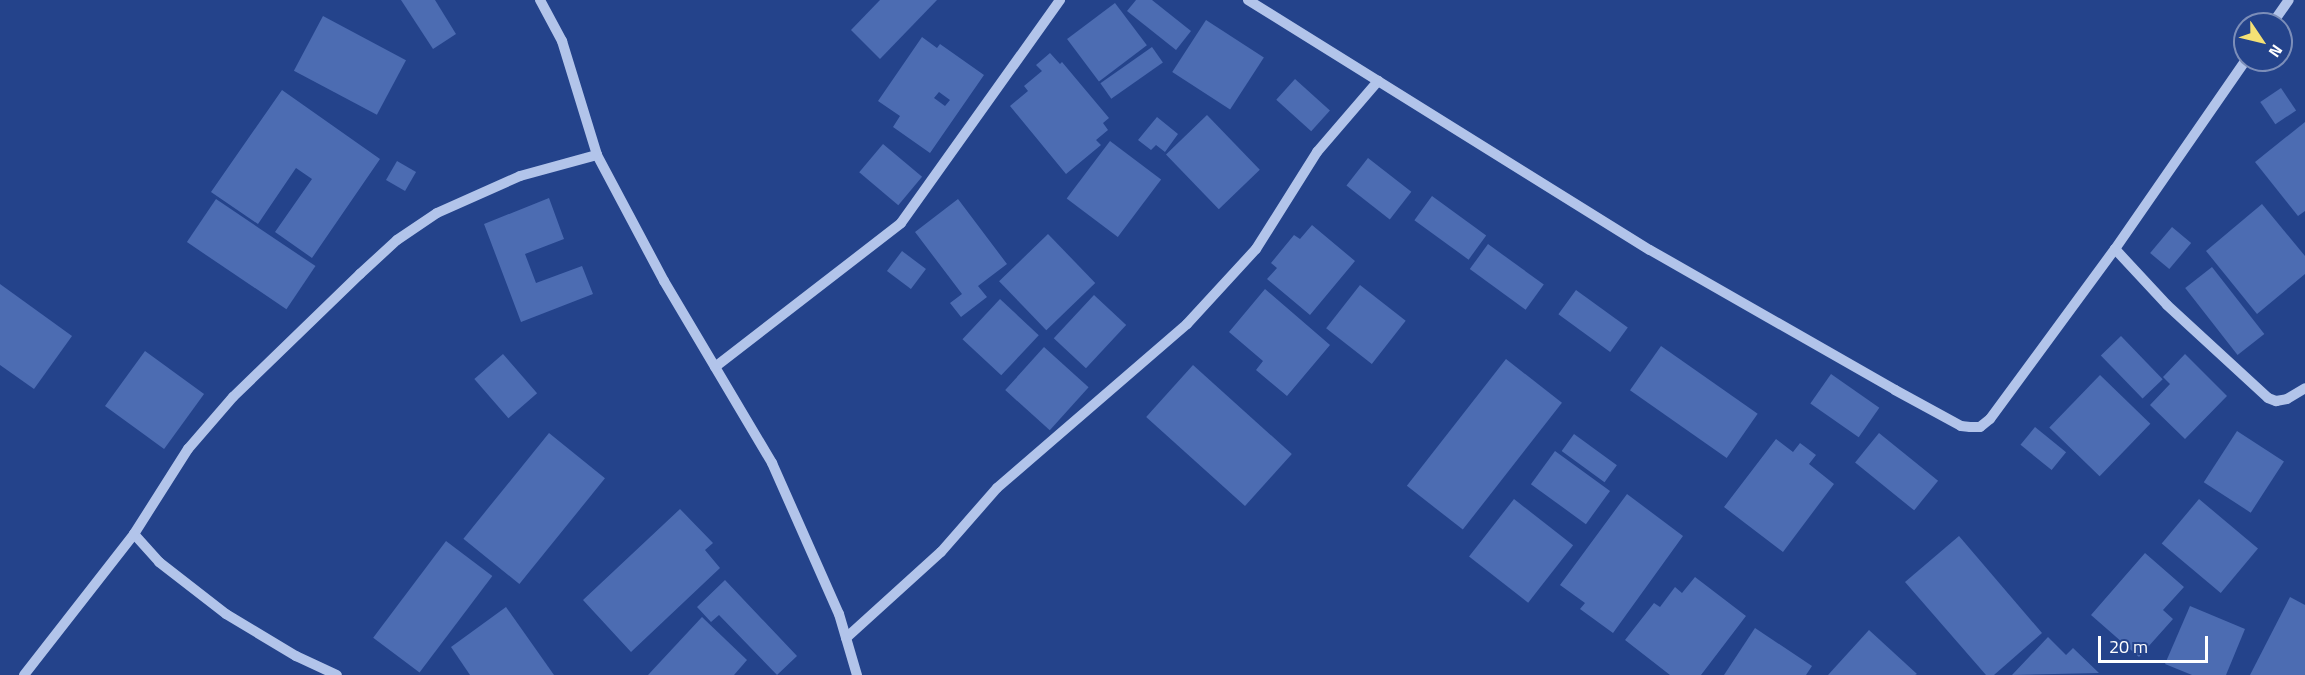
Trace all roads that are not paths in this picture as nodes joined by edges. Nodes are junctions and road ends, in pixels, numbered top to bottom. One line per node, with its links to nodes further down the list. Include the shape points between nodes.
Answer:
1 (540, 0): 6 (street, via 562,41)
2 (1060, 0): 8 (street, via 901,224)
3 (1248, 0): 5 (street)
4 (2238, 72): 7 (street)
5 (1378, 81): 7 (street, via 1650,250 1961,426 1980,427 1990,419); 11 (street, via 1317,152 1256,249 1187,324 997,488 941,552)
6 (597, 154): 8 (street); 10 (street, via 489,189 437,213 398,240 233,397 188,449)
7 (2115, 249): 9 (street, via 2167,305 2268,398 2287,399)
8 (715, 368): 11 (street, via 772,463)
9 (2305, 388)
10 (134, 534): 12 (street); 13 (street, via 159,562 226,614 296,656)
11 (846, 638): 14 (street)
12 (24, 675)
13 (337, 675)
14 (856, 675)

